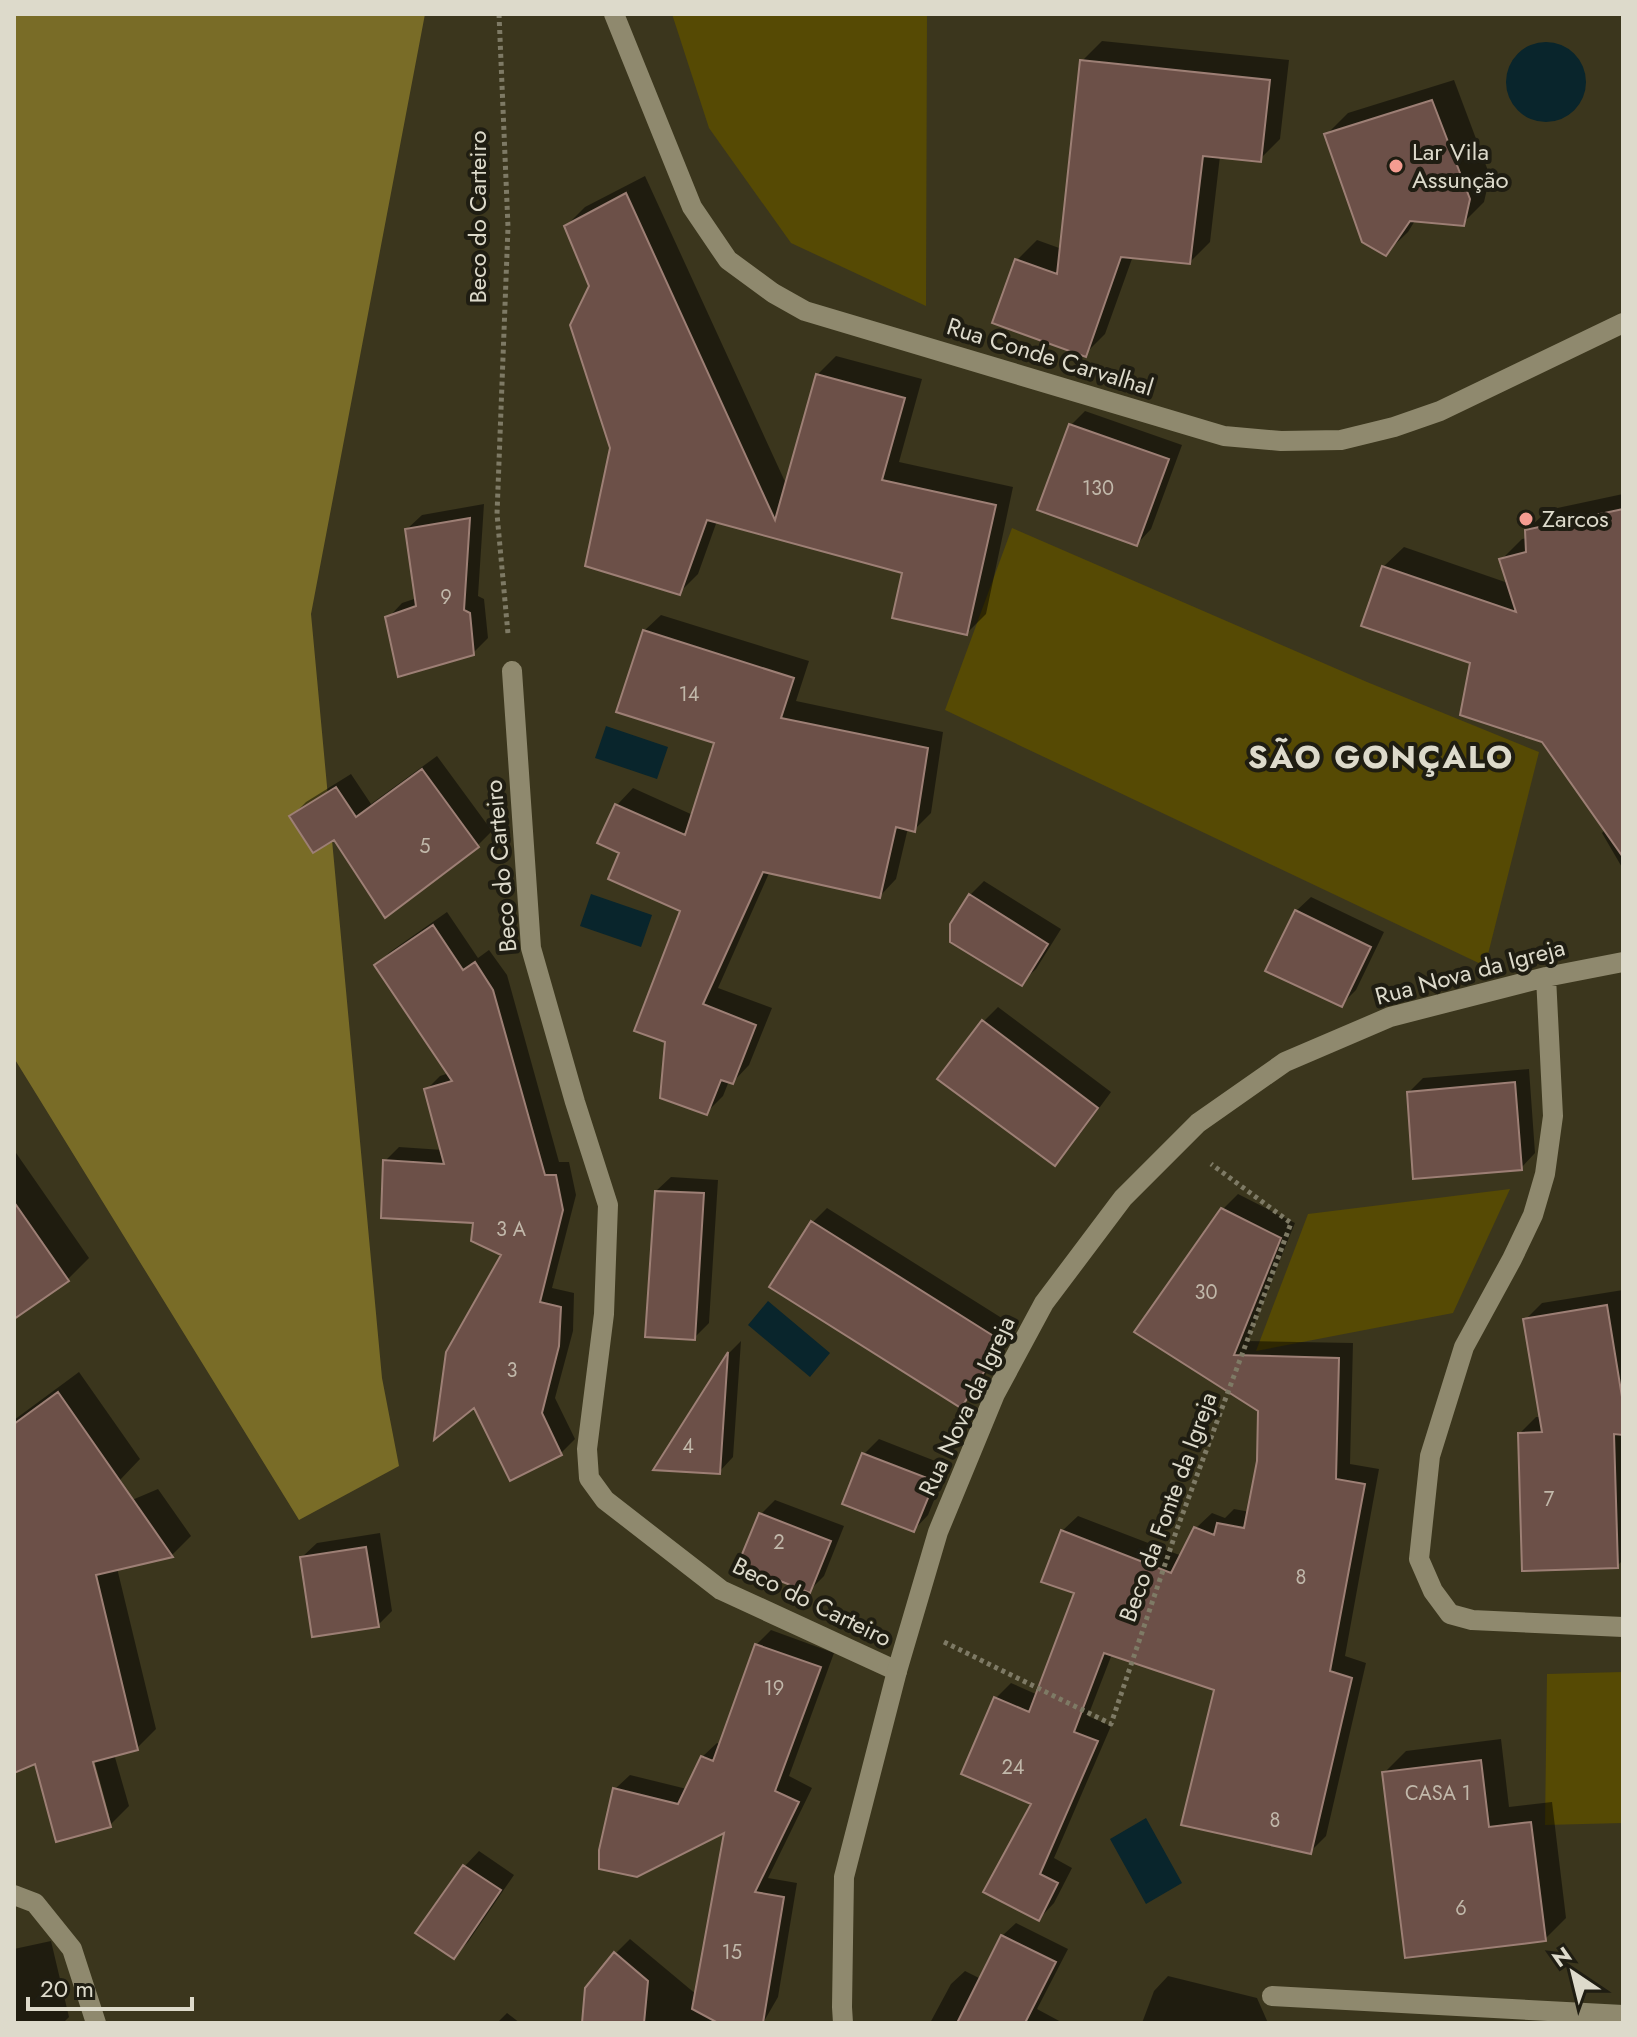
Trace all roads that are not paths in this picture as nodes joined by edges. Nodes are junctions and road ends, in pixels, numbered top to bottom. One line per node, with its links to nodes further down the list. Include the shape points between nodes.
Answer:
1 (614, 14): 2 (street, Rua Conde Carvalhal, via 692,207 728,260 805,311 1224,436 1281,441 1341,440 1394,427 1440,411)
2 (1623, 323)
3 (512, 671): 7 (street, Beco do Carteiro, via 531,948 608,1205 604,1314 587,1449 589,1478 605,1500 721,1590)
4 (1623, 962): 5 (street, Rua Nova da Igreja)
5 (1546, 977): 6 (street, via 1553,1116 1545,1174 1533,1215 1464,1347 1430,1456 1419,1559 1450,1614 1472,1620); 7 (street, Rua Nova da Igreja, via 1390,1017 1285,1062 1198,1123 1123,1198 1044,1303 995,1394 938,1532)
6 (1623, 1627)
7 (897, 1671): 12 (street, Rua Nova da Igreja, via 844,1877)
8 (14, 1895): 11 (street, via 35,1903 72,1949)
9 (1272, 1996): 10 (street)
10 (1623, 2015)
11 (96, 2023)
12 (843, 2023)

